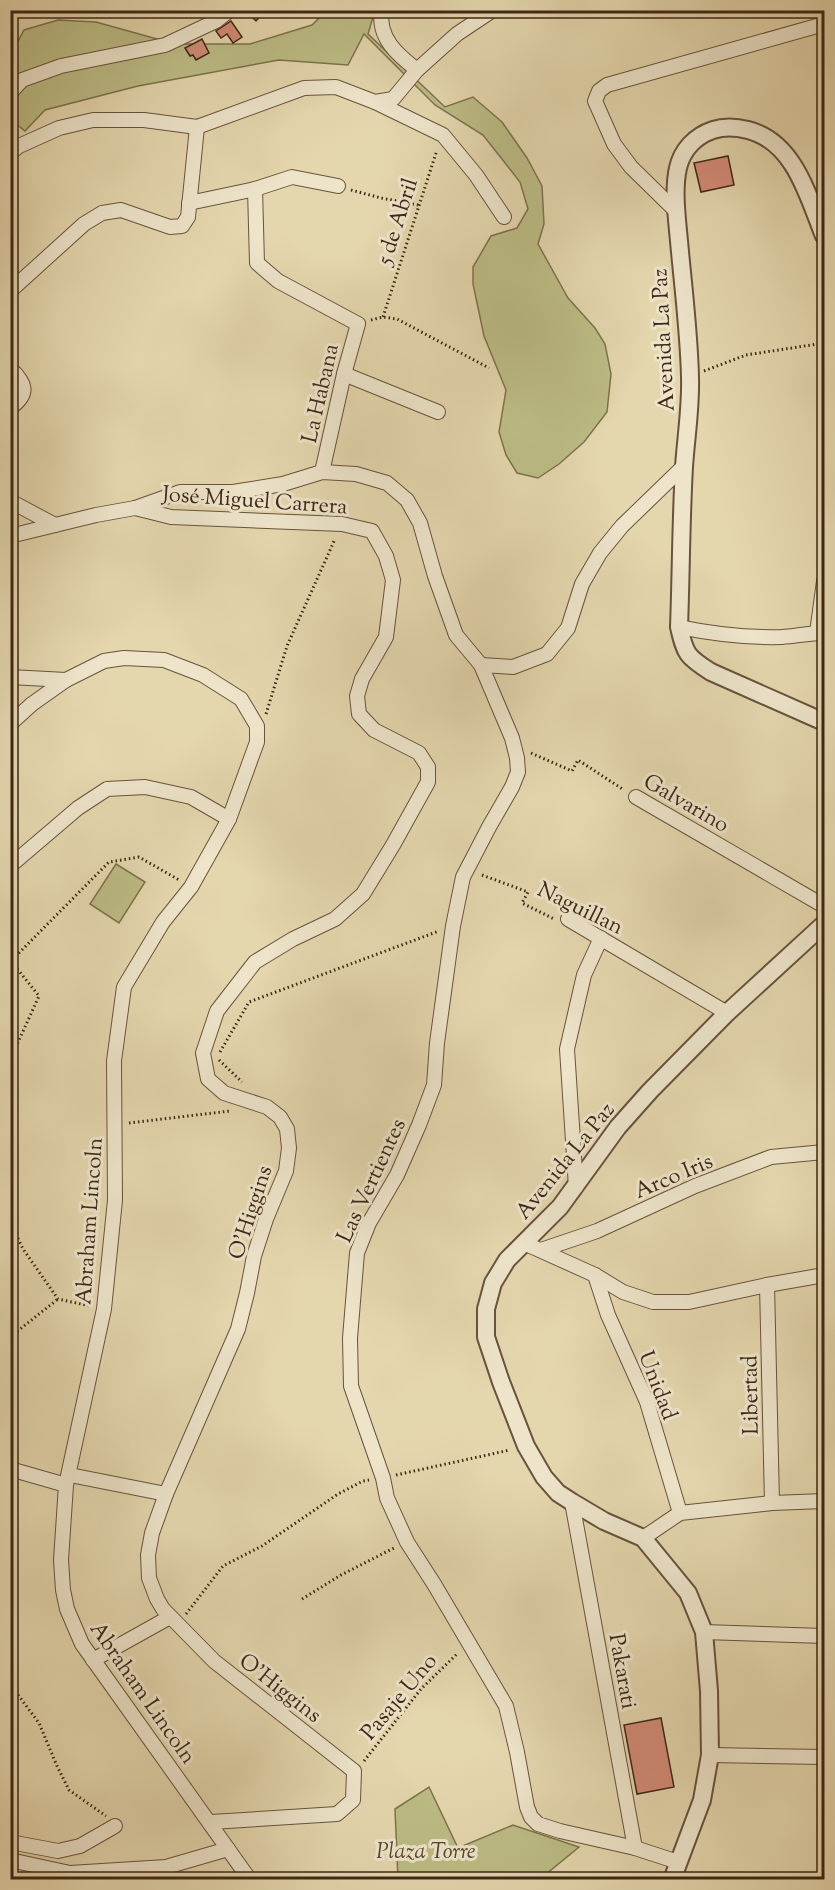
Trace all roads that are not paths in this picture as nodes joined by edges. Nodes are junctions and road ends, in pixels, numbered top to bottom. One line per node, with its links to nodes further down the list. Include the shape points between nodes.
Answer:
1 (230, 10): 6 (street, via 216,21 165,45 61,66 22,80)
2 (382, 10): 5 (street, via 380,21 385,36 397,54)
3 (493, 10): 5 (street, via 457,34)
4 (825, 24): 13 (street, via 600,91 595,101 614,144 631,167)
5 (417, 70): 7 (street, via 393,99)
6 (10, 93)
7 (375, 102): 8 (street, via 336,87 304,88); 14 (street, via 442,135)
8 (197, 127): 9 (street, via 144,120 93,120); 12 (street)
9 (13, 145)
10 (338, 186): 11 (street, via 292,177)
11 (255, 189): 12 (street); 18 (street, La Habana, via 257,263 278,281 358,324)
12 (189, 203): 16 (street, via 188,217 182,226 170,227 121,210 102,213 84,224)
13 (676, 211): 15 (street, Avenida La Paz, via 677,170 683,154 694,140 708,132 737,127 768,138 782,149 795,168); 21 (street, Avenida La Paz, via 691,405)
14 (504, 217)
15 (825, 236)
16 (10, 291)
17 (10, 368): 19 (street, via 24,389 23,397)
18 (344, 374): 20 (street); 22 (street, La Habana)
19 (10, 408)
20 (438, 412)
21 (684, 466): 29 (street, Avenida La Paz); 31 (street, via 600,553 582,584 568,628 547,654 513,667)
22 (322, 472): 24 (street, José Miguel Carrera, via 283,484 233,492 180,492); 31 (street, Las Vertientes, via 356,474 387,483 407,500 420,524 456,635)
23 (10, 501): 25 (street)
24 (135, 508): 25 (street, José Miguel Carrera); 26 (street, José Miguel Carrera, via 171,517 342,524)
25 (55, 525): 27 (street, José Miguel Carrera)
26 (372, 531): 53 (street, O'Higgins, via 386,556 393,580 386,637 362,679 357,696 359,714 374,730 419,753 428,767 428,782 363,894 335,919 255,962 217,1011 203,1053 208,1078 224,1093 267,1107 279,1117 287,1129 289,1148 286,1171 254,1256 238,1329)
27 (10, 536)
28 (825, 581): 30 (street)
29 (680, 627): 30 (street, via 737,636); 34 (street, Avenida La Paz, via 685,650 694,662)
30 (821, 633)
31 (481, 665): 69 (street, Las Vertientes, via 512,738 518,772 463,877 453,926 434,1085 397,1175 369,1222 357,1253 350,1338 351,1386 387,1498 407,1542 506,1706 531,1817 538,1824 560,1831)
32 (10, 677): 33 (street)
33 (66, 680): 35 (street); 37 (street, Abraham Lincoln, via 104,661 164,660 203,675 241,699 257,726 257,742)
34 (825, 722)
35 (10, 724)
36 (636, 797): 39 (street, Galvarino)
37 (229, 819): 38 (street, via 192,798 145,787 107,789 78,808); 52 (street, Abraham Lincoln, via 191,887 163,922 124,987 114,1061 115,1200 104,1309)
38 (10, 866)
39 (825, 906)
40 (568, 920): 42 (street, Naguillan)
41 (825, 924): 43 (street, Avenida La Paz)
42 (601, 938): 43 (street, Naguillan); 45 (street, via 584,975 567,1049)
43 (727, 1012): 45 (street, Avenida La Paz, via 618,1127)
44 (825, 1152): 47 (street, Arco Iris, via 771,1157 695,1186 597,1231)
45 (576, 1187): 46 (street, Avenida La Paz)
46 (524, 1243): 47 (street); 55 (street, Avenida La Paz, via 507,1260 493,1283 486,1309 486,1337 526,1446 544,1477)
47 (540, 1250): 48 (street)
48 (595, 1275): 50 (street, via 623,1292 653,1302 689,1302); 57 (street, Unidad, via 608,1315 647,1402)
49 (825, 1275): 50 (street)
50 (767, 1285): 56 (street, Libertad)
51 (10, 1470): 52 (street)
52 (68, 1480): 53 (street); 62 (street, Abraham Lincoln, via 61,1560 63,1590 73,1627)
53 (166, 1494): 59 (street, O'Higgins, via 149,1544 148,1566 157,1599)
54 (825, 1501): 56 (street)
55 (572, 1502): 58 (street, Avenida La Paz); 69 (street, Pakarati)
56 (772, 1503): 57 (street)
57 (680, 1513): 58 (street)
58 (643, 1538): 60 (street, via 688,1593)
59 (174, 1621): 62 (street); 65 (street, O'Higgins, via 214,1661 354,1771 353,1800 337,1814)
60 (704, 1632): 61 (street); 63 (street, via 710,1691)
61 (825, 1636)
62 (93, 1660): 65 (street, Abraham Lincoln)
63 (710, 1755): 64 (street); 71 (street, via 702,1800)
64 (825, 1756)
65 (211, 1822): 68 (street, Abraham Lincoln)
66 (115, 1826): 67 (street, via 80,1846 58,1851)
67 (10, 1842)
68 (228, 1848): 70 (street, via 166,1867 70,1873); 72 (street, Abraham Lincoln)
69 (635, 1848): 71 (street, Las Vertientes)
70 (10, 1860)
71 (678, 1862): 73 (street)
72 (250, 1880)
73 (672, 1880)

